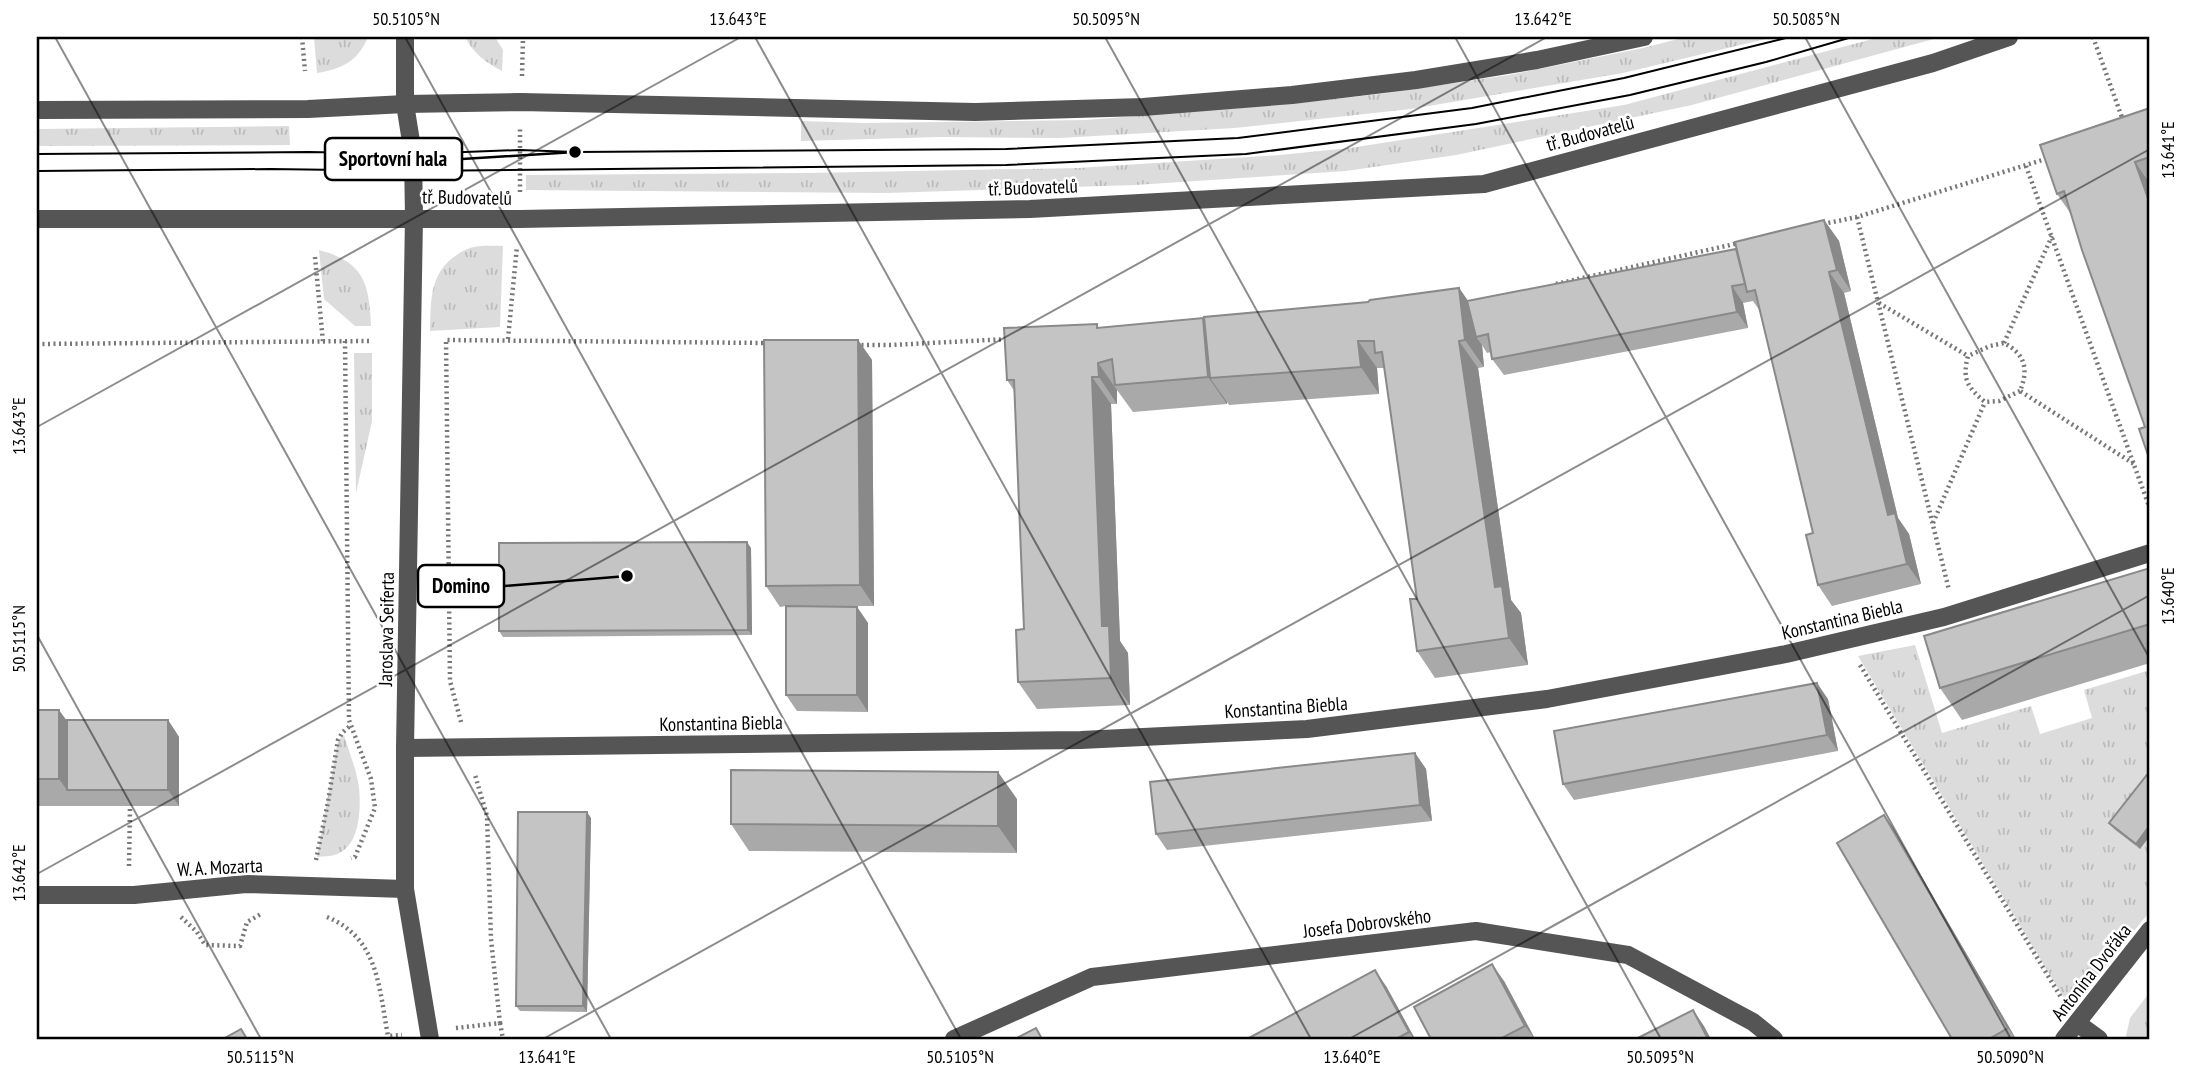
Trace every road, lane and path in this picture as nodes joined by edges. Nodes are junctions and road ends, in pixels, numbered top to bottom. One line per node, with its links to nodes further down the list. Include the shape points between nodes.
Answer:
1 (302, 37): 7 (path)
2 (405, 37): 9 (street, Jaroslava Seiferta)
3 (523, 37): 8 (path)
4 (1644, 37): 8 (street, via 1416,80 1143,107 975,112)
5 (2010, 37): 17 (street, tř. Budovatelů, via 1933,63 1484,184 1030,209)
6 (2094, 37): 11 (path)
7 (305, 71)
8 (520, 102): 9 (street); 17 (path)
9 (405, 104): 10 (street); 15 (street, Jaroslava Seiferta, via 413,154)
10 (37, 110)
11 (2126, 131)
12 (2051, 157): 13 (path)
13 (2026, 166): 14 (path); 19 (path)
14 (1857, 217): 18 (path); 23 (path)
15 (414, 218): 16 (street, tř. Budovatelů); 17 (street, tř. Budovatelů); 44 (street, Jaroslava Seiferta)
16 (37, 219)
17 (520, 219): 24 (path)
18 (1816, 226)
19 (2052, 236): 30 (path); 36 (path)
20 (1749, 241): 22 (path)
21 (315, 257): 26 (path)
22 (1546, 286)
23 (1878, 302): 33 (path); 38 (path)
24 (508, 339): 29 (path); 42 (path, via 446,340)
25 (1014, 339): 32 (path)
26 (323, 341): 27 (path); 31 (path)
27 (345, 341): 28 (path); 43 (path)
28 (369, 341)
29 (768, 343)
30 (2004, 343): 33 (path); 34 (path, via 2023,362 2025,378)
31 (37, 344)
32 (850, 345)
33 (1968, 356): 35 (path, via 1964,371 1970,390)
34 (2020, 391): 35 (path); 36 (path)
35 (1984, 402): 38 (path)
36 (2134, 465): 37 (path)
37 (2150, 509)
38 (1933, 524): 40 (path)
39 (2150, 553): 40 (street, Konstantina Biebla)
40 (1954, 614): 41 (street, Konstantina Biebla)
41 (1844, 640): 44 (street, Konstantina Biebla, via 1547,699 1307,729 1081,740); 57 (path)
42 (450, 681)
43 (351, 725): 47 (path, via 371,779 374,808 355,857); 48 (path, via 338,740 315,864)
44 (405, 748): 50 (street, Jaroslava Seiferta)
45 (477, 781): 56 (path, via 487,816 491,939)
46 (130, 806): 49 (path)
47 (342, 860)
48 (322, 864)
49 (129, 866)
50 (405, 889): 51 (street, W. A. Mozarta, via 246,884); 58 (street, Jaroslava Seiferta)
51 (176, 891): 52 (street, W. A. Mozarta); 53 (path, via 175,912 205,946 240,946 247,922)
52 (37, 895)
53 (265, 913)
54 (317, 914): 59 (path, via 353,931 373,960)
55 (2150, 930): 57 (street, Antonína Dvořáka)
56 (500, 1023): 58 (path); 60 (path)
57 (2077, 1024): 63 (street, Antonína Dvořáka); 64 (street)
58 (429, 1035): 59 (path)
59 (389, 1038)
60 (503, 1039)
61 (954, 1039): 62 (street, Josefa Dobrovského, via 1092,977 1476,931 1628,955 1753,1022)
62 (1774, 1039)
63 (2064, 1039)
64 (2099, 1039)

